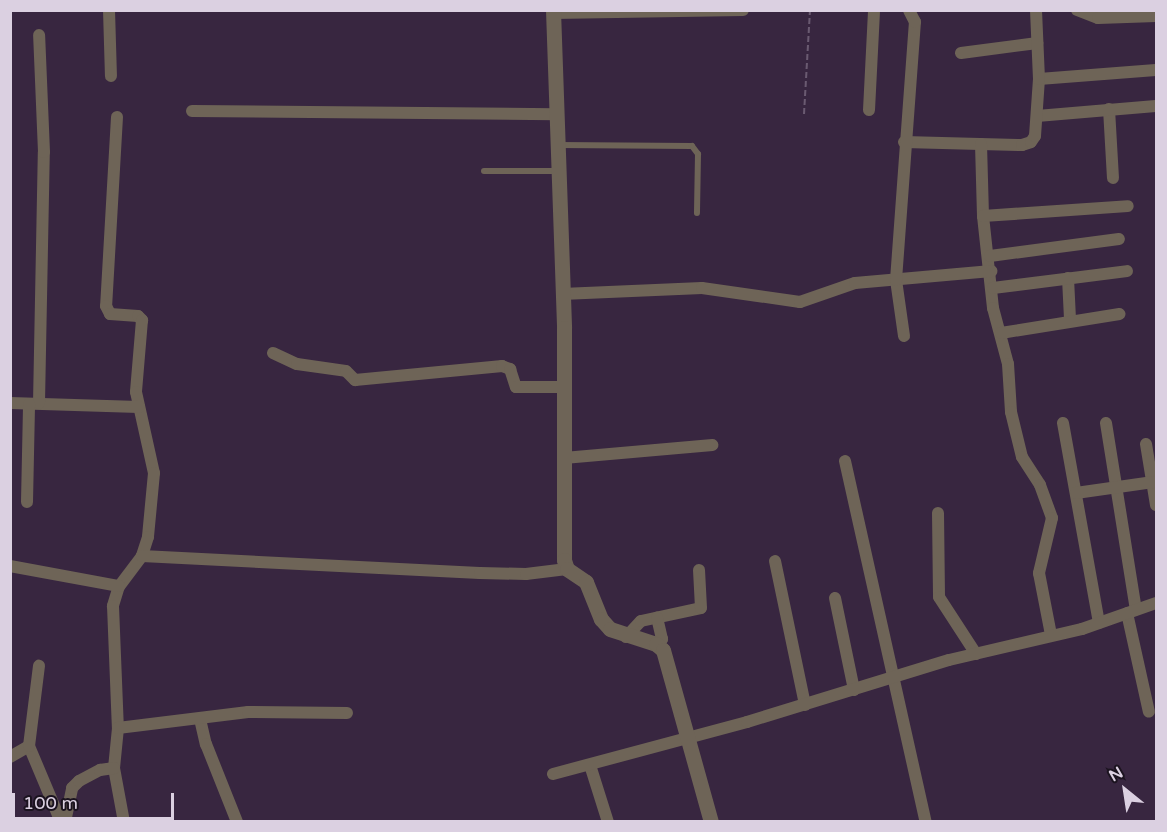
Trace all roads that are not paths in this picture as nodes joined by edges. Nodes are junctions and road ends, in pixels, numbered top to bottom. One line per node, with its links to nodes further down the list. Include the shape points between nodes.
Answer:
1 (109, 10): 13 (street)
2 (743, 10): 7 (street)
3 (874, 10): 17 (street)
4 (909, 10): 22 (street, via 915,22)
5 (1036, 10): 10 (street)
6 (1077, 10): 8 (street, via 1098,18)
7 (553, 12): 19 (street)
8 (1156, 16)
9 (39, 35): 46 (street, via 44,152)
10 (1037, 43): 11 (street); 14 (street)
11 (961, 53)
12 (1156, 70): 14 (street)
13 (111, 76)
14 (1039, 80): 20 (street)
15 (1156, 106): 16 (street)
16 (1109, 109): 20 (street); 27 (street)
17 (869, 110)
18 (192, 111): 19 (street)
19 (555, 114): 24 (street)
20 (1036, 116): 23 (street, via 1031,142)
21 (117, 117): 47 (street, via 106,306 110,314 138,316 142,320 136,379)
22 (904, 142): 23 (street); 36 (street)
23 (981, 144): 30 (street)
24 (557, 145): 26 (street); 29 (lane, via 692,146 698,154)
25 (484, 171): 26 (lane)
26 (559, 171): 38 (street)
27 (1113, 178)
28 (1128, 206): 30 (street)
29 (698, 213)
30 (983, 216): 32 (street)
31 (1119, 239): 32 (street)
32 (990, 256): 33 (street)
33 (991, 271): 36 (street); 37 (street)
34 (1127, 271): 35 (street)
35 (1068, 278): 37 (street); 40 (street)
36 (896, 280): 38 (street, via 839,286 800,302 702,288); 42 (street)
37 (993, 288): 41 (street)
38 (562, 294): 44 (street)
39 (1119, 314): 40 (street)
40 (1070, 319): 41 (street)
41 (1001, 333): 71 (street, via 1019,448 1052,518 1039,573)
42 (904, 336)
43 (273, 353): 44 (street, via 297,364 346,371 355,380 502,366 510,369 516,387)
44 (563, 387): 52 (street)
45 (10, 403): 46 (street)
46 (34, 403): 47 (street); 57 (street)
47 (139, 407): 60 (street, via 154,473 148,537)
48 (1063, 423): 56 (street)
49 (1106, 423): 55 (street)
50 (1146, 444): 54 (street)
51 (712, 446): 52 (street)
52 (564, 458): 63 (street)
53 (845, 461): 76 (street)
54 (1153, 482): 55 (street); 58 (street)
55 (1116, 488): 56 (street); 68 (street)
56 (1076, 493): 70 (street)
57 (27, 502)
58 (1156, 505)
59 (938, 513): 74 (street, via 939,597)
60 (142, 556): 63 (street, via 480,573 526,574); 65 (street)
61 (775, 561): 78 (street)
62 (10, 566): 65 (street)
63 (567, 569): 72 (street, via 586,582 601,619)
64 (699, 570): 69 (street, via 701,608)
65 (119, 586): 82 (street, via 112,627 117,650)
66 (835, 598): 77 (street)
67 (1156, 603): 68 (street)
68 (1132, 612): 70 (street); 79 (street)
69 (657, 618): 72 (street, via 636,623); 73 (street, via 662,639)
70 (1099, 623): 71 (street)
71 (1051, 635): 74 (street)
72 (626, 637): 73 (street)
73 (656, 644): 83 (street, via 665,658)
74 (976, 654): 76 (street)
75 (39, 666): 84 (street)
76 (893, 678): 77 (street); 94 (street)
77 (854, 690): 78 (street)
78 (805, 705): 83 (street)
79 (1149, 711)
80 (347, 713): 81 (street, via 248,712)
81 (200, 719): 82 (street); 91 (street)
82 (118, 728): 87 (street)
83 (685, 738): 86 (street); 93 (street)
84 (29, 746): 85 (street); 89 (street)
85 (10, 757)
86 (590, 765): 88 (street); 92 (street)
87 (114, 768): 89 (street, via 100,770 72,788); 90 (street)
88 (553, 774)
89 (63, 822)
90 (124, 822)
91 (237, 822)
92 (608, 822)
93 (711, 822)
94 (926, 822)

